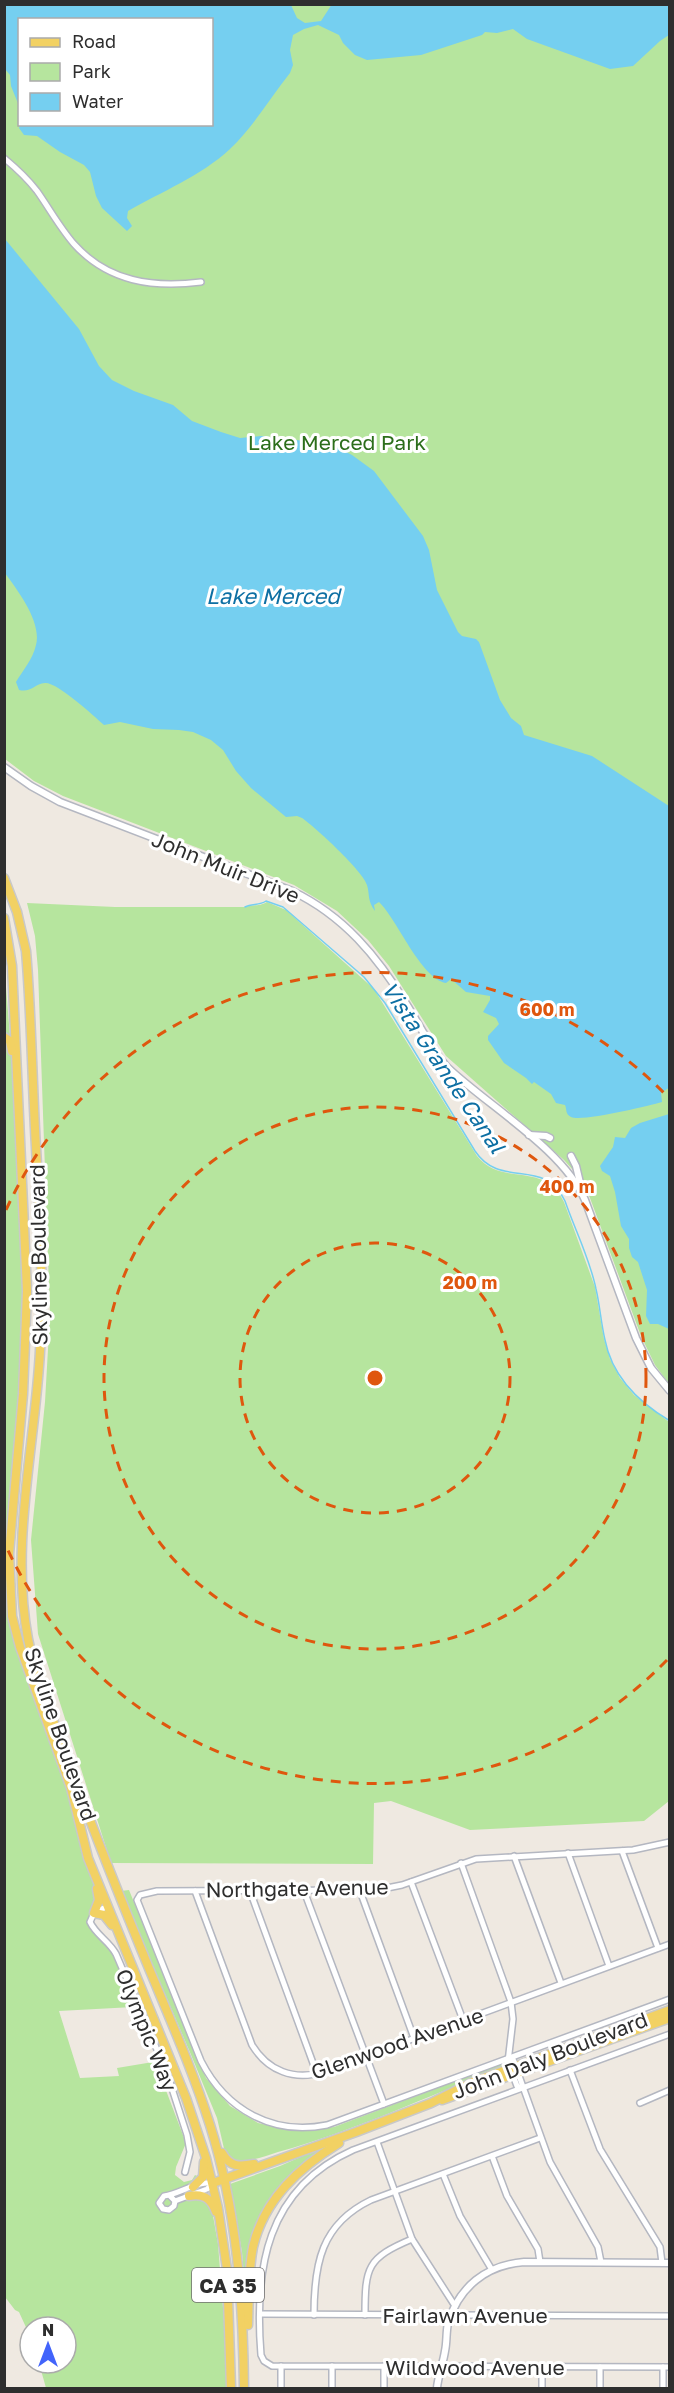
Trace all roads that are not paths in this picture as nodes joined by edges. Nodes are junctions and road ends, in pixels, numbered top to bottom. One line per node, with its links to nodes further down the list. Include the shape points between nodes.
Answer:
1 (4, 158): 2 (street, via 35,189 74,243 96,262 147,284)
2 (201, 282)
3 (4, 767): 9 (street, John Muir Drive, via 60,802 251,873 327,911 380,963 441,1060)
4 (4, 878): 18 (main road, Skyline Boulevard / CA 35, via 20,922 26,959 41,1261 39,1365 22,1554 24,1606 39,1680)
5 (4, 918): 6 (main road, Skyline Boulevard / CA 35)
6 (14, 1003): 7 (main road); 8 (main road, Skyline Boulevard / CA 35)
7 (4, 1035): 8 (main road, via 11,1044)
8 (18, 1085): 20 (main road, Skyline Boulevard / CA 35, via 27,1306 9,1554 11,1605 20,1647 71,1788)
9 (529, 1135): 10 (street); 12 (street, John Muir Drive, via 565,1168)
10 (550, 1138)
11 (571, 1156): 12 (street)
12 (582, 1194): 13 (street, John Muir Drive, via 636,1338 651,1368)
13 (669, 1391)
14 (669, 1842): 15 (street, Northgate Avenue)
15 (622, 1851): 16 (street, Northgate Avenue); 31 (street)
16 (568, 1853): 17 (street, Northgate Avenue); 32 (street)
17 (514, 1856): 19 (street, Northgate Avenue); 33 (street)
18 (106, 1862): 26 (main road, via 115,1896); 29 (main road, Skyline Boulevard / CA 35)
19 (461, 1863): 21 (street, Northgate Avenue); 35 (street)
20 (93, 1870): 26 (main road, Skyline Boulevard / CA 35); 27 (main road, via 99,1897)
21 (411, 1882): 25 (street, Northgate Avenue); 38 (street)
22 (195, 1891): 23 (street, Northgate Avenue); 45 (street, Glenwood Avenue, via 256,2052 283,2073); 49 (street, Northgate Avenue, via 140,1894 137,1905 201,2061 215,2084 235,2105 262,2121 284,2127 327,2125)
23 (250, 1891): 24 (street, Northgate Avenue); 45 (street)
24 (304, 1891): 25 (street, Northgate Avenue); 41 (street)
25 (360, 1891): 40 (street)
26 (108, 1906): 27 (street); 28 (main road, Skyline Boulevard / CA 35); 29 (main road, via 122,1910)
27 (94, 1913): 28 (main road, via 104,1916); 57 (street, Olympic Way, via 90,1922 116,1954 167,2073 189,2143)
28 (119, 1935): 51 (main road, Skyline Boulevard / CA 35)
29 (138, 1941): 50 (main road, Skyline Boulevard / CA 35)
30 (669, 1944): 31 (street, Glenwood Avenue)
31 (658, 1948): 32 (street, Glenwood Avenue)
32 (609, 1966): 33 (street, Glenwood Avenue)
33 (561, 1983): 35 (street, Glenwood Avenue)
34 (669, 1999): 42 (street)
35 (511, 2002): 38 (street, Glenwood Avenue); 42 (street)
36 (669, 2010): 44 (main road, John Daly Boulevard)
37 (669, 2018): 44 (main road, John Daly Boulevard)
38 (463, 2020): 40 (street, Glenwood Avenue)
39 (669, 2034): 43 (street)
40 (414, 2038): 41 (street, Glenwood Avenue)
41 (366, 2056): 45 (street, Glenwood Avenue); 49 (street)
42 (509, 2057): 44 (street, via 513,2059); 49 (street)
43 (570, 2070): 46 (street); 67 (street, via 600,2149)
44 (514, 2071): 46 (street); 52 (main road, John Daly Boulevard)
45 (317, 2074)
46 (522, 2088): 53 (street); 54 (street)
47 (669, 2090): 48 (street)
48 (640, 2103)
49 (384, 2104)
50 (210, 2125): 56 (main road, via 223,2157 232,2165); 59 (main road, Skyline Boulevard / CA 35)
51 (197, 2129): 60 (main road, Skyline Boulevard / CA 35); 61 (main road, via 205,2169)
52 (356, 2133): 56 (main road, John Daly Boulevard); 82 (main road, via 297,2173 263,2220 252,2253)
53 (540, 2138): 55 (street); 66 (street, via 557,2177 598,2247)
54 (377, 2142): 62 (street); 70 (street, via 330,2162 302,2184 288,2202 265,2251)
55 (492, 2156): 58 (street); 65 (street, via 511,2203 538,2249)
56 (284, 2158): 59 (main road, John Daly Boulevard)
57 (185, 2172)
58 (443, 2174): 62 (street); 68 (street, via 460,2216)
59 (225, 2180): 60 (main road, John Daly Boulevard); 82 (main road, Skyline Boulevard / CA 35, via 240,2273)
60 (213, 2183): 61 (street, via 204,2183); 61 (street, via 207,2189); 63 (main road, Skyline Boulevard / CA 35)
61 (191, 2191): 61 (street, via 173,2198); 63 (main road, via 211,2201)
62 (394, 2192): 64 (street); 71 (street, via 358,2207 344,2217 330,2236 316,2270)
63 (223, 2239): 83 (main road, Skyline Boulevard / CA 35, via 230,2309)
64 (412, 2239): 69 (street); 72 (street, via 382,2253 371,2267 366,2279)
65 (540, 2262): 66 (street); 68 (street)
66 (601, 2262): 67 (street)
67 (666, 2263)
68 (492, 2270): 69 (street, via 467,2286)
69 (455, 2306): 73 (street)
70 (261, 2314): 71 (street, Fairlawn Avenue); 75 (street, via 262,2358 268,2364)
71 (314, 2315): 72 (street, Fairlawn Avenue)
72 (365, 2315): 73 (street, Fairlawn Avenue)
73 (452, 2315): 74 (street, Fairlawn Avenue); 78 (street)
74 (669, 2316)
75 (280, 2366): 76 (street, Wildwood Avenue); 85 (street)
76 (332, 2366): 77 (street, Wildwood Avenue); 86 (street)
77 (384, 2366): 78 (street, Wildwood Avenue); 87 (street)
78 (441, 2367): 79 (street, Wildwood Avenue); 88 (street)
79 (542, 2367): 80 (street, Wildwood Avenue); 89 (street)
80 (600, 2367): 81 (street, Wildwood Avenue); 90 (street)
81 (666, 2367): 91 (street)
82 (244, 2374): 84 (main road, Skyline Boulevard / CA 35)
83 (231, 2388)
84 (244, 2388)
85 (281, 2388)
86 (332, 2388)
87 (384, 2388)
88 (437, 2388)
89 (542, 2388)
90 (600, 2388)
91 (663, 2388)

